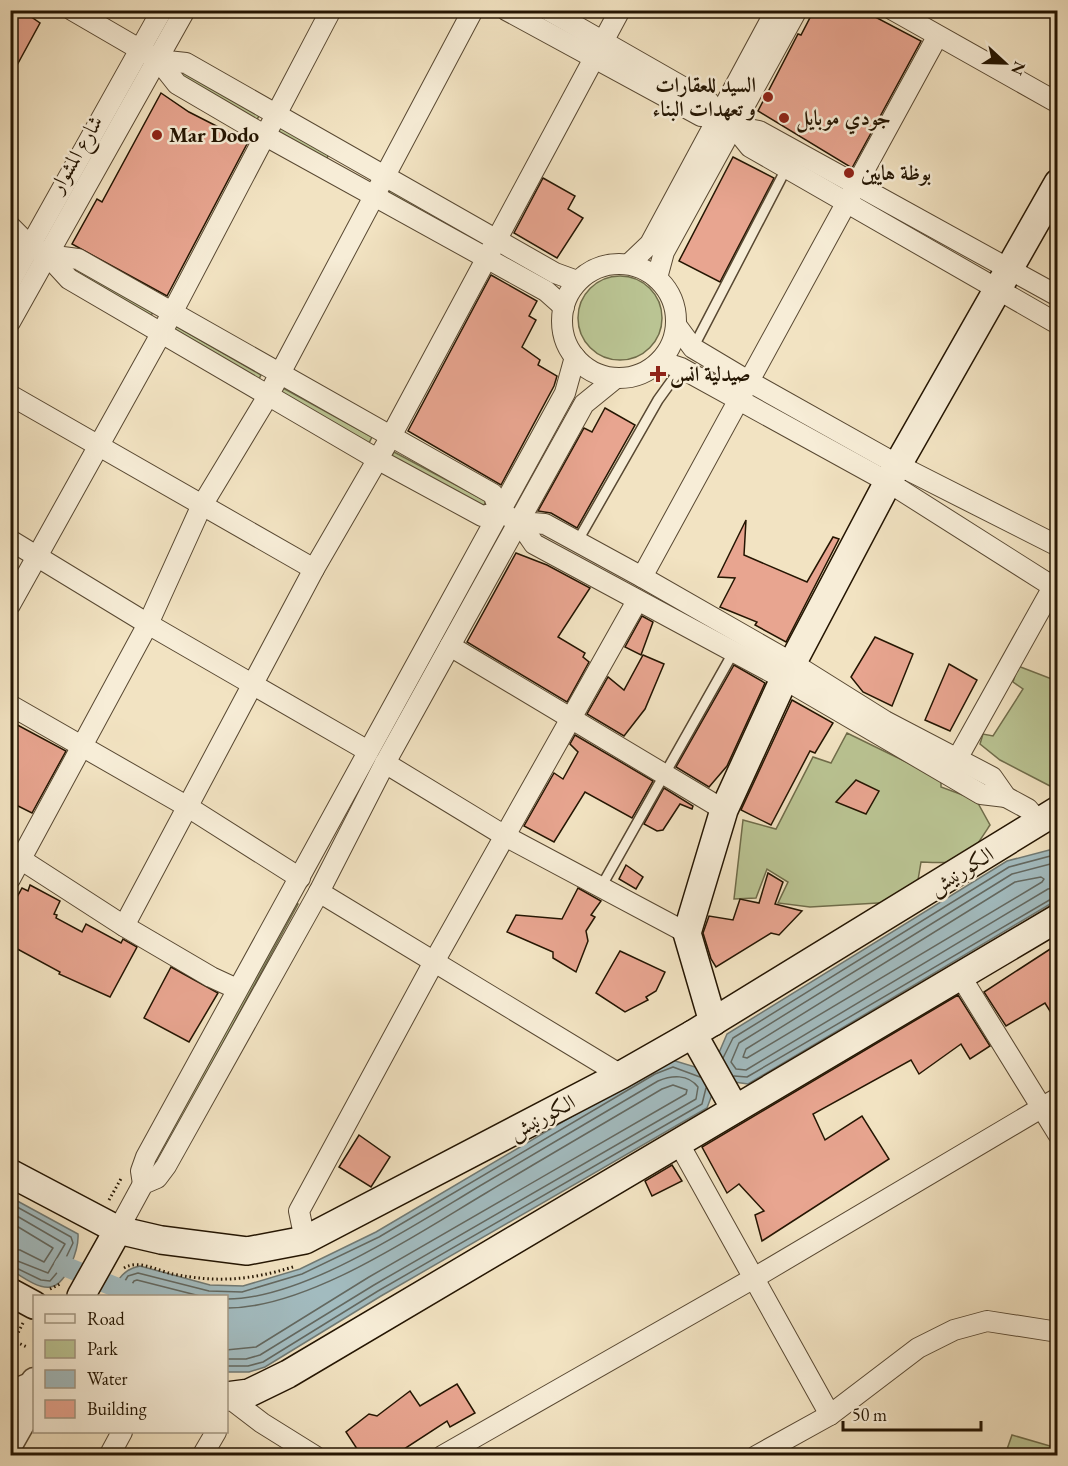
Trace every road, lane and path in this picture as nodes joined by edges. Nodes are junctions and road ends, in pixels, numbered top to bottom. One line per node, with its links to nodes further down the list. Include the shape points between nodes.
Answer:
1 (72, 10): 13 (street)
2 (162, 10): 13 (street, شارع المشوار)
3 (185, 10): 15 (street, شارع المشوار)
4 (331, 10): 17 (street)
5 (473, 10): 21 (street)
6 (506, 10): 14 (street)
7 (548, 10): 14 (street)
8 (620, 10): 14 (street)
9 (776, 10): 18 (street)
10 (797, 10): 18 (street)
11 (893, 10): 12 (street)
12 (937, 37): 16 (street); 23 (street)
13 (140, 50): 15 (street); 28 (street, شارع المشوار)
14 (597, 51): 18 (street, via 709,102); 27 (street)
15 (158, 60): 17 (street, via 186,63); 19 (street, via 177,84); 28 (street, شارع المشوار)
16 (1058, 103)
17 (275, 115): 19 (street); 21 (street)
18 (725, 121): 20 (street, via 750,147); 23 (street, via 759,131); 30 (street, via 650,244); 31 (street, via 664,252)
19 (264, 135): 24 (street); 37 (street)
20 (786, 169): 25 (street); 42 (lane)
21 (386, 177): 24 (street); 27 (street)
22 (1058, 183): 32 (main road)
23 (855, 184): 25 (street); 32 (street)
24 (375, 196): 29 (street); 46 (street)
25 (844, 203): 32 (street); 48 (street)
26 (10, 226): 28 (street)
27 (498, 240): 29 (street); 33 (street, via 555,273)
28 (29, 249): 34 (street, شارع المشوار); 37 (street, via 78,259); 38 (street, شارع المشوار); 41 (street, via 69,279)
29 (488, 258): 36 (street, via 546,291); 52 (street)
30 (629, 264): 31 (street); 33 (street, via 610,264)
31 (657, 278): 40 (street, via 672,300)
32 (1005, 278): 35 (street); 39 (street); 55 (main road)
33 (577, 281): 36 (street)
34 (10, 282)
35 (1058, 296)
36 (564, 307): 43 (street, via 562,325)
37 (171, 312): 41 (street); 46 (street)
38 (10, 322)
39 (1058, 324)
40 (676, 326): 42 (street); 44 (street, via 670,347)
41 (162, 332): 50 (street); 53 (street)
42 (693, 348): 48 (street)
43 (575, 357): 47 (street, via 586,368); 57 (street, via 565,393)
44 (660, 361): 45 (street); 47 (street, via 637,375)
45 (681, 368): 51 (street); 60 (lane, via 658,400)
46 (280, 375): 50 (street); 52 (street)
47 (616, 378): 58 (street, via 584,405)
48 (750, 382): 51 (street); 55 (street)
49 (10, 395): 53 (street)
50 (268, 396): 54 (street); 56 (street)
51 (739, 400): 55 (street); 64 (street)
52 (390, 438): 54 (street); 57 (street, via 493,495)
53 (98, 446): 56 (street); 62 (street)
54 (377, 459): 57 (street, via 482,516); 63 (street)
55 (893, 474): 61 (street); 65 (street); 71 (main road)
56 (201, 507): 63 (street); 68 (street)
57 (500, 512): 58 (street); 76 (street)
58 (519, 522): 60 (street, via 545,525); 66 (street, via 534,544); 69 (street)
59 (10, 540): 62 (street)
60 (577, 542): 64 (street)
61 (1058, 546)
62 (37, 557): 67 (street); 68 (street)
63 (314, 569): 72 (street)
64 (642, 577): 71 (street)
65 (1055, 582): 77 (street)
66 (637, 601): 70 (street); 74 (street)
67 (10, 605)
68 (148, 624): 72 (street); 75 (street)
69 (450, 646): 74 (street); 78 (street)
70 (734, 653): 71 (street); 79 (lane)
71 (789, 672): 77 (street); 80 (street, via 981,794); 82 (main road)
72 (253, 685): 76 (street); 81 (street)
73 (10, 705): 75 (street)
74 (571, 718): 79 (street); 84 (street)
75 (82, 744): 81 (street); 85 (street)
76 (368, 752): 86 (street)
77 (957, 759): 80 (street, via 992,777)
78 (385, 763): 84 (street); 89 (street)
79 (664, 774): 82 (street); 88 (lane)
80 (1006, 796): 83 (street)
81 (188, 807): 86 (street); 91 (street)
82 (724, 810): 92 (main road)
83 (1048, 816): 96 (main road, الكورنيش)
84 (505, 836): 88 (street); 93 (street)
85 (16, 855): 87 (street); 91 (street)
86 (300, 878): 95 (street)
87 (10, 879)
88 (601, 887): 92 (street)
89 (319, 892): 93 (street); 103 (street, via 166,1166 157,1178)
90 (1058, 918): 94 (main road)
91 (124, 926): 95 (street)
92 (687, 933): 96 (main road)
93 (435, 960): 97 (street); 105 (street, via 299,1210)
94 (961, 977): 98 (street); 99 (main road)
95 (237, 989): 103 (street, via 146,1156 141,1171)
96 (702, 1035): 97 (main road, الكورنيش); 99 (main road)
97 (621, 1075): 105 (main road, الكورنيش)
98 (1049, 1102): 100 (street); 106 (street)
99 (731, 1103): 101 (main road)
100 (1058, 1134)
101 (678, 1142): 106 (street); 117 (main road, via 288,1374 249,1393)
102 (10, 1173): 104 (main road, الكورنيش)
103 (143, 1184): 104 (street)
104 (112, 1240): 105 (main road, الكورنيش, via 247,1251); 108 (main road)
105 (305, 1240)
106 (754, 1278): 119 (street); 126 (street)
107 (10, 1292): 109 (main road)
108 (82, 1295)
109 (29, 1313): 111 (path)
110 (1058, 1332): 119 (street, via 987,1321 954,1330 918,1348)
111 (14, 1341): 112 (path); 113 (path)
112 (10, 1345)
113 (27, 1347)
114 (33, 1382): 116 (street)
115 (33, 1391): 122 (street, via 31,1408)
116 (10, 1398)
117 (228, 1398)
118 (228, 1399): 125 (street)
119 (830, 1415): 127 (street)
120 (121, 1433): 123 (street)
121 (215, 1433): 124 (street)
122 (10, 1445)
123 (109, 1455)
124 (202, 1455)
125 (315, 1455)
126 (442, 1455)
127 (756, 1455)

